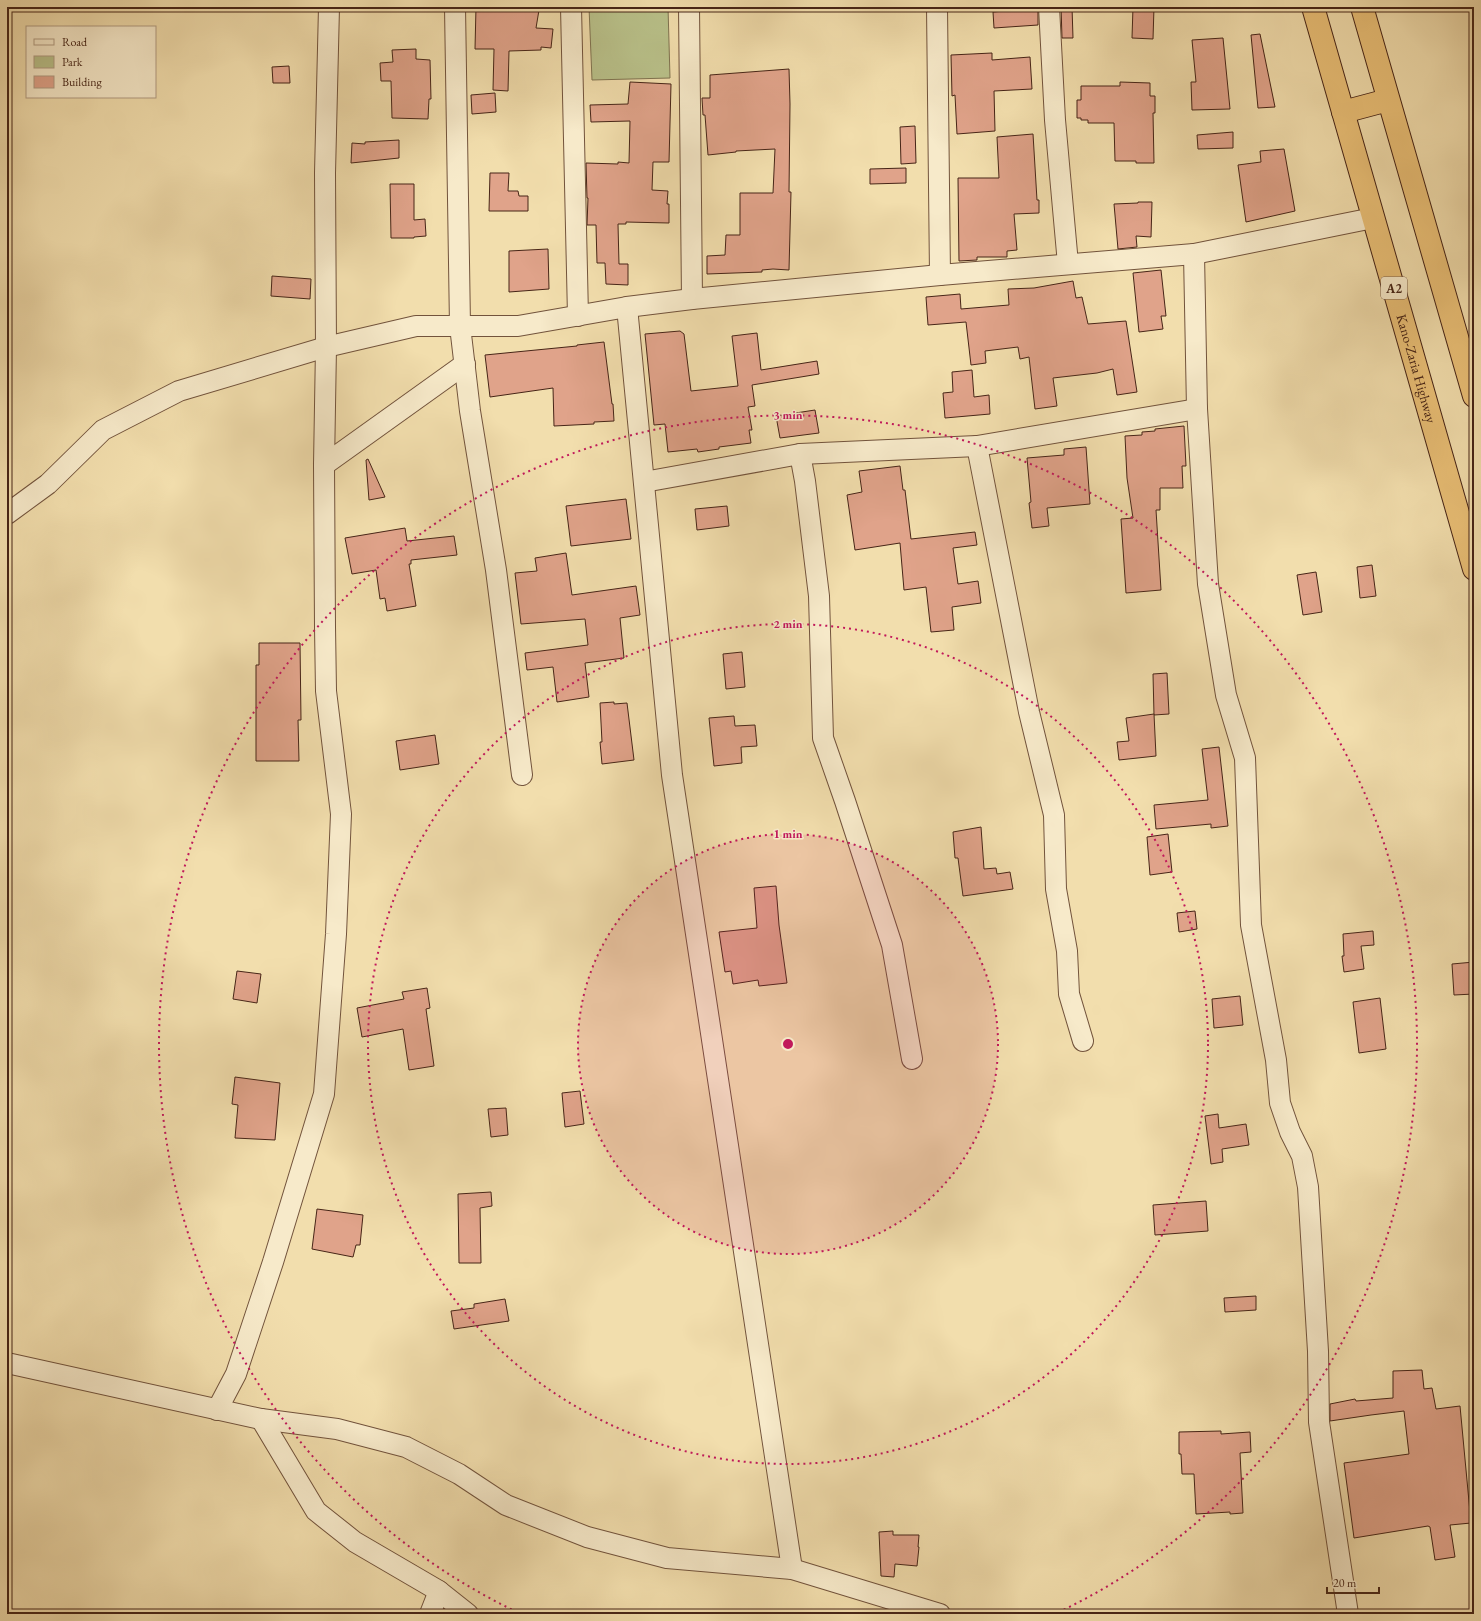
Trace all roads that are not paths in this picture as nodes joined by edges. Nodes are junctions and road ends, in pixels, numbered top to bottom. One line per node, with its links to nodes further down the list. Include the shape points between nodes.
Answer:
1 (330, 7): 19 (street, via 325,173)
2 (455, 7): 18 (street)
3 (571, 7): 17 (street)
4 (688, 7): 15 (street)
5 (936, 7): 14 (street)
6 (1049, 7): 13 (street, via 1055,120)
7 (1313, 7): 10 (highway, Kano-Zaria Highway / A2)
8 (1362, 7): 9 (highway)
9 (1388, 100): 10 (highway); 21 (highway)
10 (1343, 112): 11 (highway, Kano-Zaria Highway / A2)
11 (1374, 218): 12 (street); 28 (highway, Kano-Zaria Highway / A2)
12 (1194, 254): 13 (street); 22 (street)
13 (1068, 264): 14 (street)
14 (940, 275): 15 (street)
15 (692, 299): 16 (street)
16 (627, 307): 17 (street); 26 (street)
17 (578, 316): 18 (street, via 518,326)
18 (460, 326): 19 (street, via 416,326); 20 (street)
19 (326, 347): 25 (street); 27 (street, via 180,391 103,430 48,484)
20 (465, 364): 25 (street); 29 (street, via 470,411 496,570)
21 (1474, 396)
22 (1196, 409): 23 (street); 40 (street, via 1208,584 1226,695 1245,758 1251,925 1276,1060 1280,1103 1302,1156 1308,1187 1318,1351 1319,1422)
23 (977, 446): 24 (street); 30 (street, via 1029,712 1054,815 1056,888 1066,951 1069,994)
24 (800, 454): 26 (street); 31 (street, via 820,596 823,738 892,945)
25 (324, 465): 33 (street, via 326,691 341,814 336,934 324,1094 236,1374)
26 (644, 482): 35 (street, via 672,775)
27 (7, 514)
28 (1474, 569)
29 (522, 775)
30 (1083, 1041)
31 (912, 1059)
32 (7, 1363): 33 (street)
33 (217, 1410): 34 (street)
34 (261, 1419): 35 (street, via 337,1429 406,1447 459,1474 506,1505 587,1538 667,1558); 36 (street, via 316,1511 355,1542)
35 (792, 1569): 39 (street)
36 (439, 1591): 37 (street); 38 (street)
37 (430, 1614)
38 (468, 1614)
39 (940, 1614)
40 (1348, 1614)

